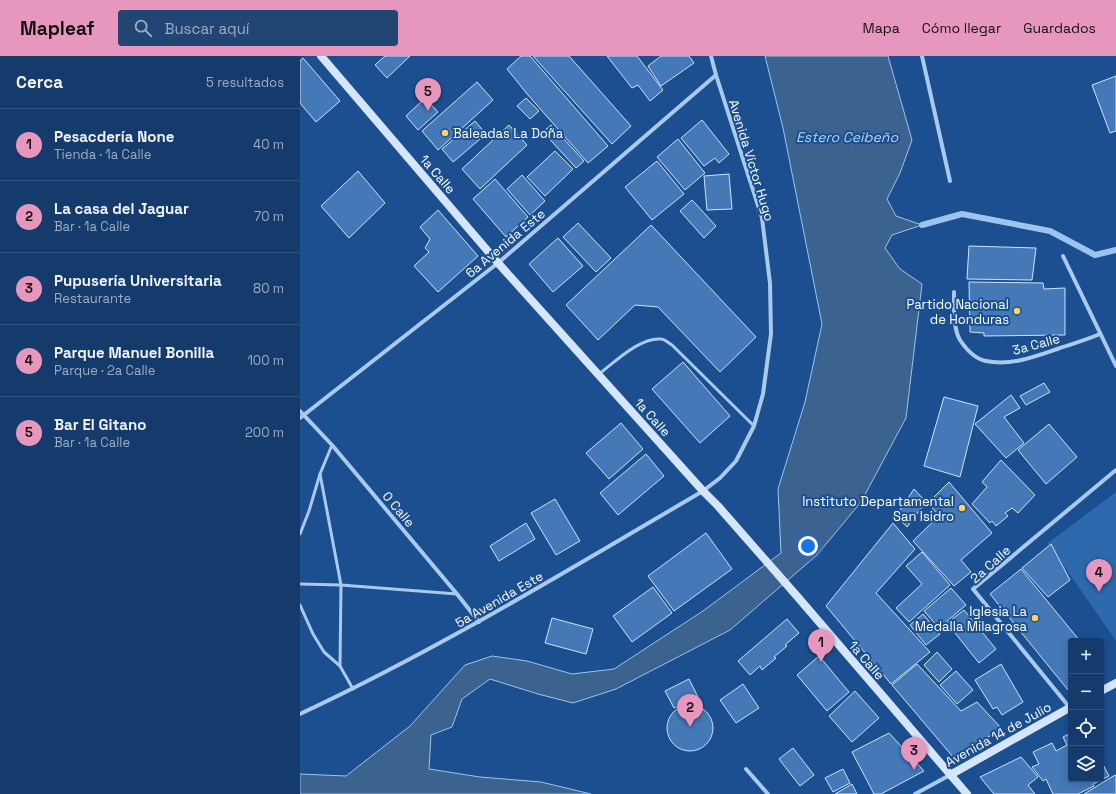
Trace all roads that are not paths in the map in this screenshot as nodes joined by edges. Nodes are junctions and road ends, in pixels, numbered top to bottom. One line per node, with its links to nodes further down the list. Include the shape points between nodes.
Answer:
1 (321, 56): 7 (street, 1a Calle)
2 (711, 56): 4 (street, Avenida Víctor Hugo)
3 (922, 56): 5 (street)
4 (716, 75): 7 (street, 6a Avenida Este); 14 (street, Avenida Víctor Hugo, via 762,218 770,283 771,334 763,394)
5 (950, 181)
6 (1063, 256): 9 (street)
7 (498, 263): 11 (street, 1a Calle); 13 (street, 6a Avenida Este)
8 (954, 292): 9 (street, 3a Calle, via 954,320 959,339 971,354 984,361 1005,363 1031,358)
9 (1100, 334): 10 (street)
10 (1116, 366)
11 (599, 374): 14 (lane, via 636,346 649,339 662,339 672,345); 18 (street, 1a Calle)
12 (300, 411): 13 (street, 0 Calle)
13 (302, 417): 15 (street, 0 Calle)
14 (754, 426): 18 (street, Avenida Víctor Hugo, via 736,461)
15 (332, 445): 17 (lane); 22 (street, 0 Calle)
16 (1116, 470): 29 (street, 2a Calle, via 973,589)
17 (320, 474): 19 (lane); 21 (lane)
18 (703, 491): 24 (street, 5a Avenida Este); 33 (street, 1a Calle)
19 (300, 534)
20 (300, 584): 21 (lane)
21 (341, 585): 22 (lane); 25 (lane)
22 (457, 594): 24 (street, 0 Calle)
23 (300, 604): 25 (lane, via 324,652)
24 (479, 622): 27 (street, 5a Avenida Este)
25 (340, 666): 27 (lane)
26 (1116, 682): 28 (street)
27 (353, 689): 31 (street, 5a Avenida Este)
28 (1104, 689)
29 (1068, 703)
30 (1068, 709): 33 (street, Avenida 14 de Julio)
31 (300, 714)
32 (746, 769): 34 (street)
33 (950, 775): 35 (street, Avenida 14 de Julio); 36 (street, 1a Calle)
34 (768, 794)
35 (915, 794)
36 (966, 794)

